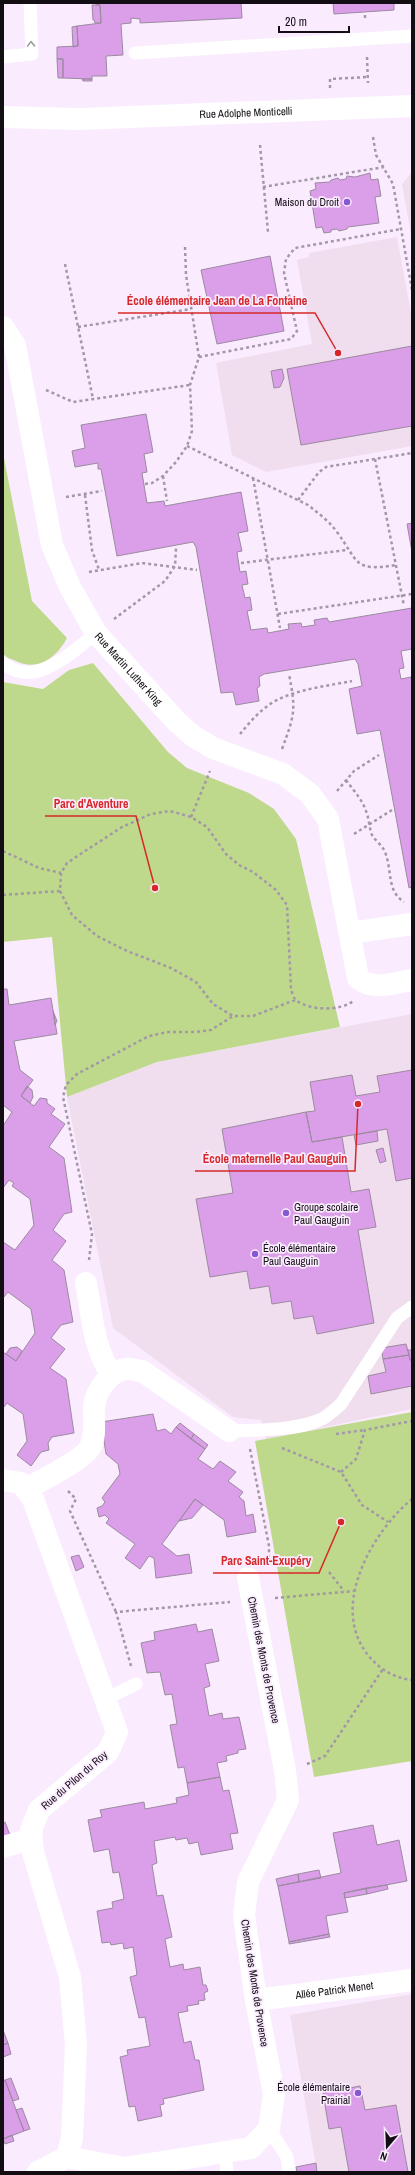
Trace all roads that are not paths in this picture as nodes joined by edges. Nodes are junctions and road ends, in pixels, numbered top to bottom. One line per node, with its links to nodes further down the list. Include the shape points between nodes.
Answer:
1 (30, 3): 4 (lane, one-way to 1, via 32,54)
2 (412, 36): 3 (lane)
3 (135, 53)
4 (3, 57)
5 (412, 106): 7 (street, Rue Adolphe Monticelli)
6 (3, 117): 7 (street, Rue Adolphe Monticelli)
7 (80, 119): 8 (street, Rue Adolphe Monticelli)
8 (3, 130)
9 (3, 327): 10 (street, Rue Martin Luther King, via 15,345 52,545 65,576)
10 (96, 633): 11 (lane, via 59,662 44,670 25,673 8,668); 13 (street, Rue Martin Luther King, via 177,722 193,736 214,748 283,774 310,794 328,819)
11 (3, 663)
12 (412, 924): 13 (street)
13 (350, 933): 14 (street, Rue Martin Luther King, via 358,978 365,984 374,986)
14 (412, 980)
15 (86, 1283): 17 (street, via 99,1352)
16 (412, 1307): 18 (lane, via 397,1318 341,1404 330,1414 304,1424 263,1430)
17 (112, 1375): 18 (street, via 126,1369 142,1371); 20 (street, via 101,1387 94,1405 93,1436 88,1449)
18 (228, 1431)
19 (3, 1480): 20 (street, via 21,1482)
20 (26, 1489): 23 (street, Rue du Pilon du Roy, via 33,1499)
21 (248, 1578): 27 (street, Chemin des Monts de Provence, via 285,1770 288,1800 248,1882 244,1915)
22 (136, 1684): 23 (lane)
23 (106, 1699): 24 (street, Rue du Pilon du Roy, via 117,1732 108,1752 39,1810 31,1830)
24 (32, 1839): 25 (street); 29 (street, Rue du Pilon du Roy, via 33,1852 70,1977 76,2045 72,2138)
25 (3, 1847)
26 (412, 1980): 27 (street, Allée Patrick Menet)
27 (256, 2000): 28 (street, Chemin des Monts de Provence, via 274,2094)
28 (269, 2130): 30 (street, via 251,2148); 33 (lane, via 287,2157)
29 (67, 2157): 31 (street, via 124,2168); 32 (street)
30 (226, 2162): 31 (street)
31 (157, 2168)
32 (38, 2172)
33 (289, 2172)

